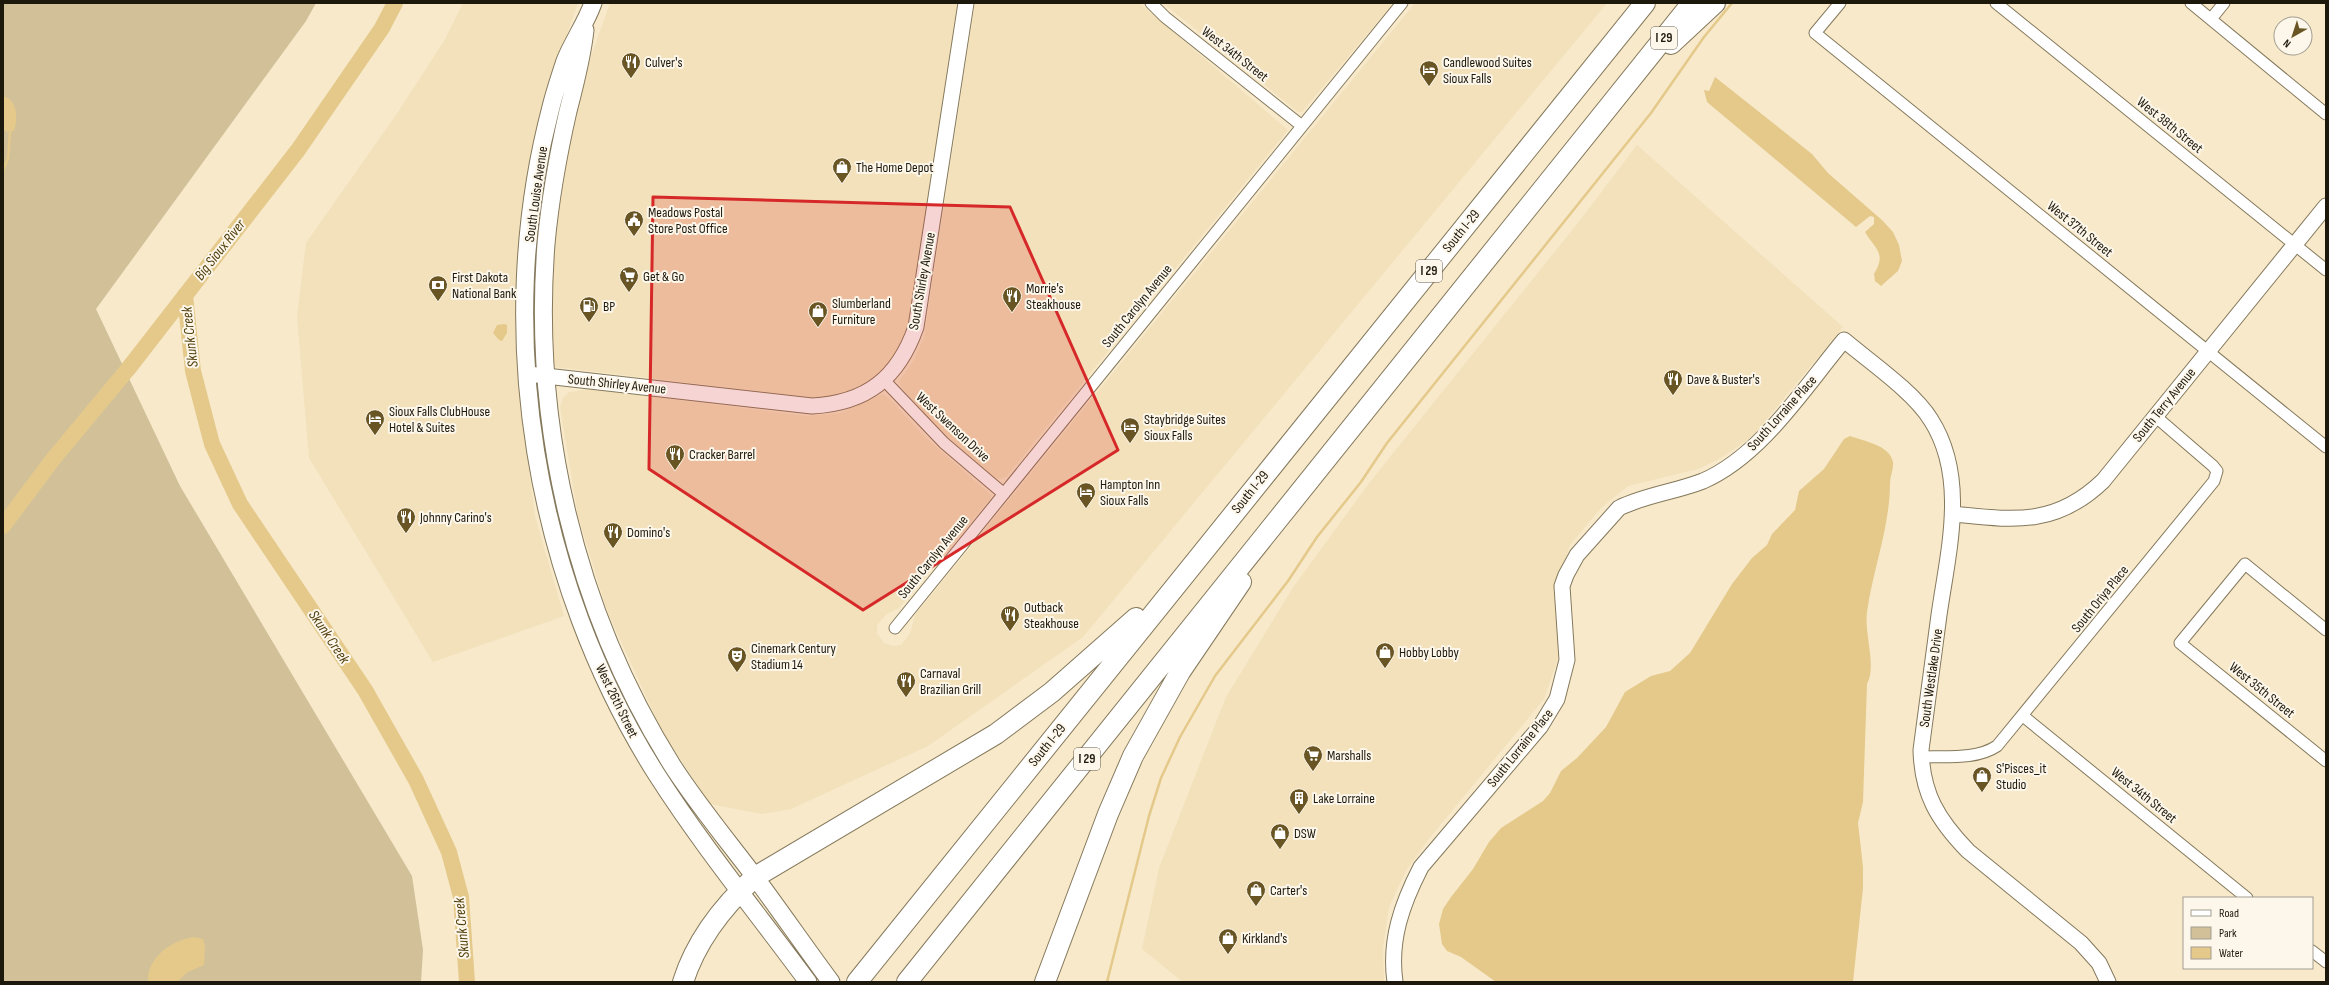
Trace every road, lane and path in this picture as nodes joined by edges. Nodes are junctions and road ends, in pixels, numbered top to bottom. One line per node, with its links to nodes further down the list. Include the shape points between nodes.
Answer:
1 (593, 3): 13 (main road, South Louise Avenue)
2 (966, 3): 24 (street, South Shirley Avenue, via 916,327 910,344)
3 (1152, 3): 16 (street, West 34th Street, via 1165,17)
4 (1402, 3): 16 (street, South Carolyn Avenue)
5 (1644, 3): 30 (highway, South I-29 / I 29)
6 (1692, 3): 14 (highway, I 29)
7 (1715, 3): 14 (highway)
8 (1840, 3): 21 (street, West 37th Street, via 1815,33)
9 (1996, 3): 18 (street, West 38th Street)
10 (2191, 3): 12 (street)
11 (2224, 3): 12 (street)
12 (2211, 19): 15 (street)
13 (586, 22): 22 (main road, South Louise Avenue, via 566,59 558,83 536,181 526,262 525,330); 23 (main road, South Louise Avenue, via 582,62 561,147 548,227 544,286)
14 (1637, 74): 29 (highway, I 29)
15 (2326, 114)
16 (1302, 126): 27 (street, South Carolyn Avenue)
17 (2326, 206): 18 (street, South Terry Avenue)
18 (2294, 244): 19 (street, West 38th Street); 21 (street, South Terry Avenue)
19 (2326, 270)
20 (1844, 340): 28 (street, South Westlake Drive, via 1915,400 1931,419 1944,443 1950,473); 47 (street, South Lorraine Place, via 1768,432 1745,454 1703,481 1619,508 1570,564 1562,586 1567,660 1557,699 1540,727 1421,867 1398,920 1393,953)
21 (2207, 351): 25 (street, South Terry Avenue); 26 (street, West 37th Street)
22 (528, 374): 23 (street, South Shirley Avenue); 37 (main road, West 26th Street, via 530,414 544,496 565,575 589,640 629,726 657,775)
23 (546, 377): 24 (street, South Shirley Avenue, via 812,406 851,400); 36 (main road, West 26th Street, via 554,453 562,493 582,570 606,633 641,711 672,765)
24 (884, 380): 27 (street, West Swenson Drive, via 944,443)
25 (2155, 416): 28 (street, South Terry Avenue, via 2103,481 2094,490 2064,508 2032,518 2019,519); 33 (street, South Oriya Place, via 2214,466 2216,478)
26 (2326, 447)
27 (1004, 494): 31 (street, South Carolyn Avenue)
28 (1953, 514): 34 (street, South Westlake Drive)
29 (1265, 534): 45 (highway, I 29); 46 (highway, via 1237,590 1180,672 1133,756 1108,814)
30 (1212, 539): 36 (highway, via 1109,643 1023,714 918,781); 44 (highway, South I-29 / I 29)
31 (895, 628)
32 (2326, 630): 35 (street, West 35th Street, via 2245,564 2180,643)
33 (2023, 716): 34 (street, South Oriya Place, via 2004,739 1987,753); 38 (street, West 34th Street)
34 (1921, 757): 48 (street, South Westlake Drive, via 1922,775 1928,794 1952,834 1968,851 2081,943 2099,963)
35 (2326, 761)
36 (755, 877): 37 (highway); 43 (main road, West 26th Street)
37 (740, 890): 41 (main road, West 26th Street); 42 (highway, via 703,939)
38 (2246, 897)
39 (2313, 952): 40 (street)
40 (2326, 962)
41 (804, 976)
42 (682, 982)
43 (831, 982)
44 (857, 982)
45 (907, 982)
46 (1045, 982)
47 (1395, 982)
48 (2108, 982)

